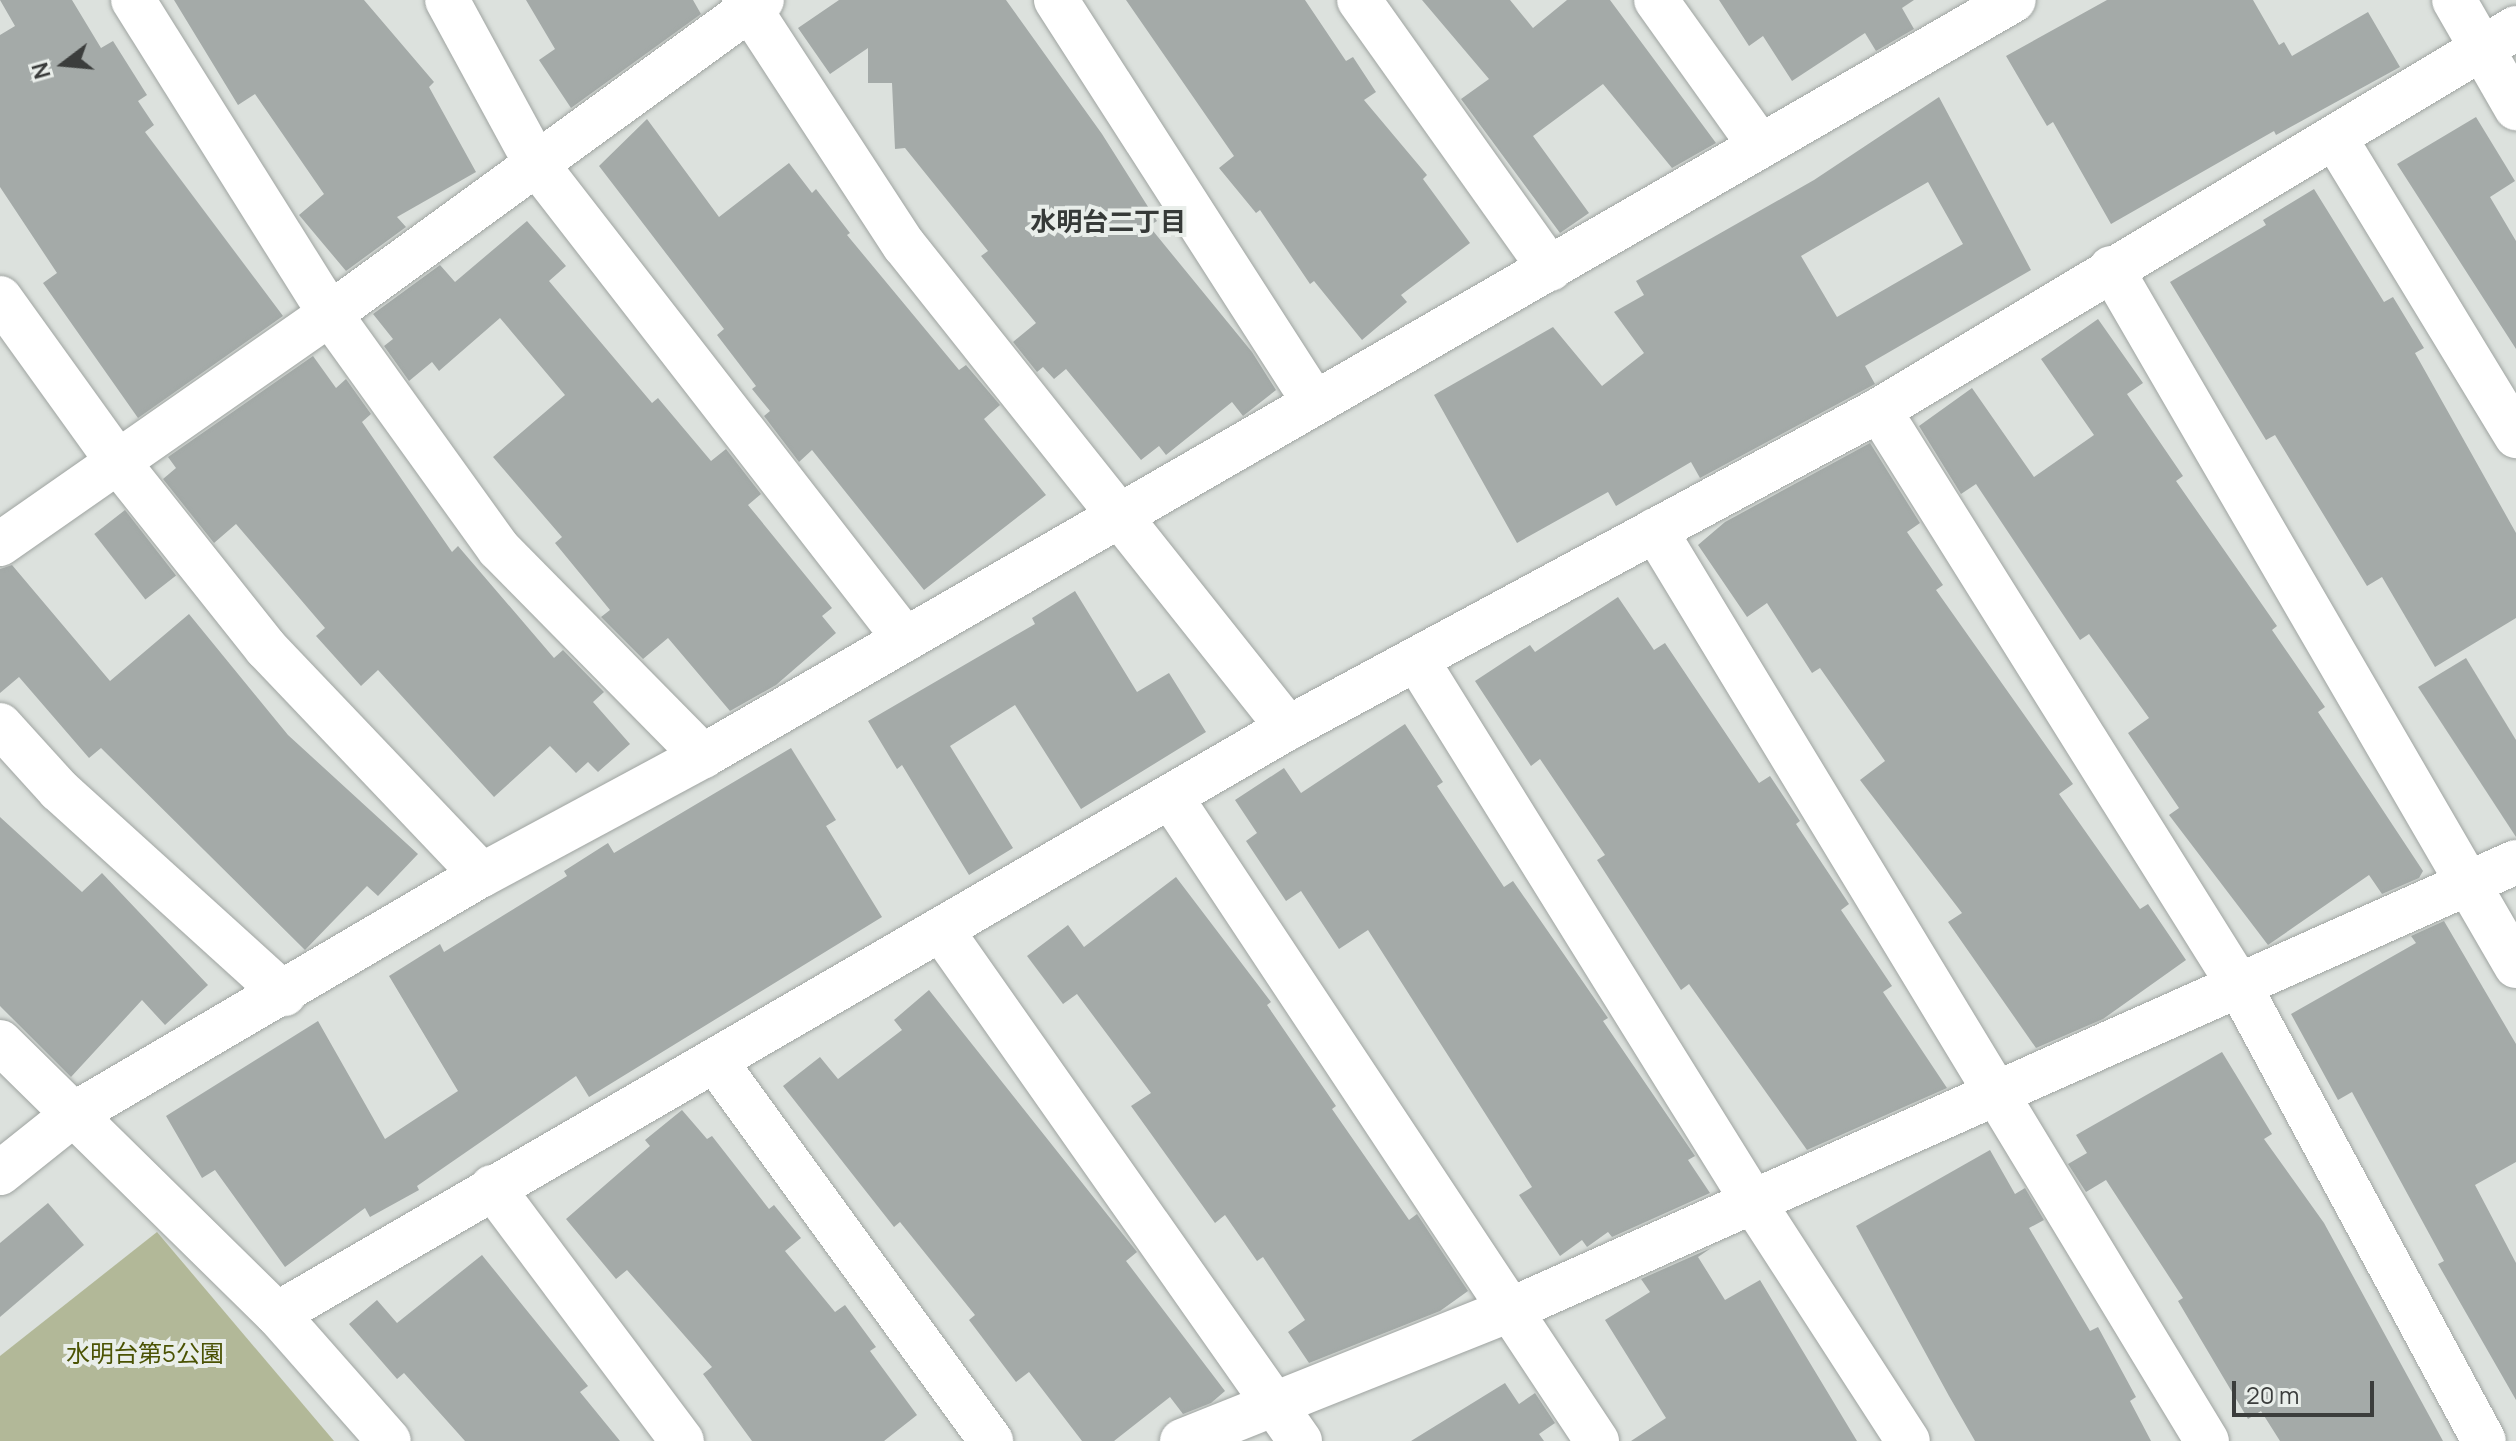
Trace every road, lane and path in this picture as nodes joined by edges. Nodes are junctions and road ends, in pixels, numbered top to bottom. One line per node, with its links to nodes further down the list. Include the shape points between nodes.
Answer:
1 (133, 0): 18 (street)
2 (447, 0): 14 (street)
3 (1056, 0): 19 (street)
4 (1359, 0): 16 (street)
5 (1656, 0): 13 (street)
6 (2014, 0): 9 (street)
7 (2454, 0): 10 (street)
8 (752, 3): 14 (street); 23 (street, via 904,245)
9 (1962, 12): 13 (street)
10 (2499, 38): 11 (street); 12 (street)
11 (2516, 108)
12 (2335, 138): 15 (street); 21 (street)
13 (1760, 146): 16 (street)
14 (535, 162): 18 (street); 26 (street)
15 (2111, 268): 20 (street); 34 (street)
16 (1550, 269): 19 (street)
17 (0, 298): 22 (street)
18 (330, 314): 22 (street); 30 (street, via 499,549)
19 (1314, 402): 23 (street)
20 (1879, 410): 24 (street); 37 (street)
21 (2516, 436)
22 (118, 462): 25 (street); 33 (street, via 266,648)
23 (1121, 515): 26 (street); 29 (street)
24 (1655, 530): 27 (street); 41 (street)
25 (0, 544)
26 (905, 639): 30 (street)
27 (1418, 662): 29 (street); 45 (street)
28 (0, 725): 38 (street, via 59,790)
29 (1288, 728): 31 (street)
30 (703, 756): 33 (street)
31 (1172, 799): 35 (street); 46 (street)
32 (2516, 862): 34 (street)
33 (482, 875): 38 (street)
34 (2466, 886): 36 (street); 37 (street)
35 (942, 931): 40 (street); 48 (street)
36 (2516, 966)
37 (2240, 987): 41 (street); 57 (street)
38 (284, 994): 42 (street)
39 (0, 1042): 42 (street)
40 (715, 1061): 44 (street); 51 (street)
41 (1996, 1097): 45 (street); 56 (street, via 2175,1381)
42 (74, 1114): 43 (street); 47 (street)
43 (0, 1173)
44 (492, 1187): 47 (street); 50 (street)
45 (1754, 1203): 46 (street); 55 (street)
46 (1512, 1309): 48 (street); 54 (street)
47 (277, 1314): 49 (street)
48 (1273, 1405): 52 (street); 53 (street)
49 (389, 1441)
50 (682, 1441)
51 (991, 1441)
52 (1182, 1441)
53 (1300, 1441)
54 (1597, 1441)
55 (1908, 1441)
56 (2207, 1441)
57 (2484, 1441)

